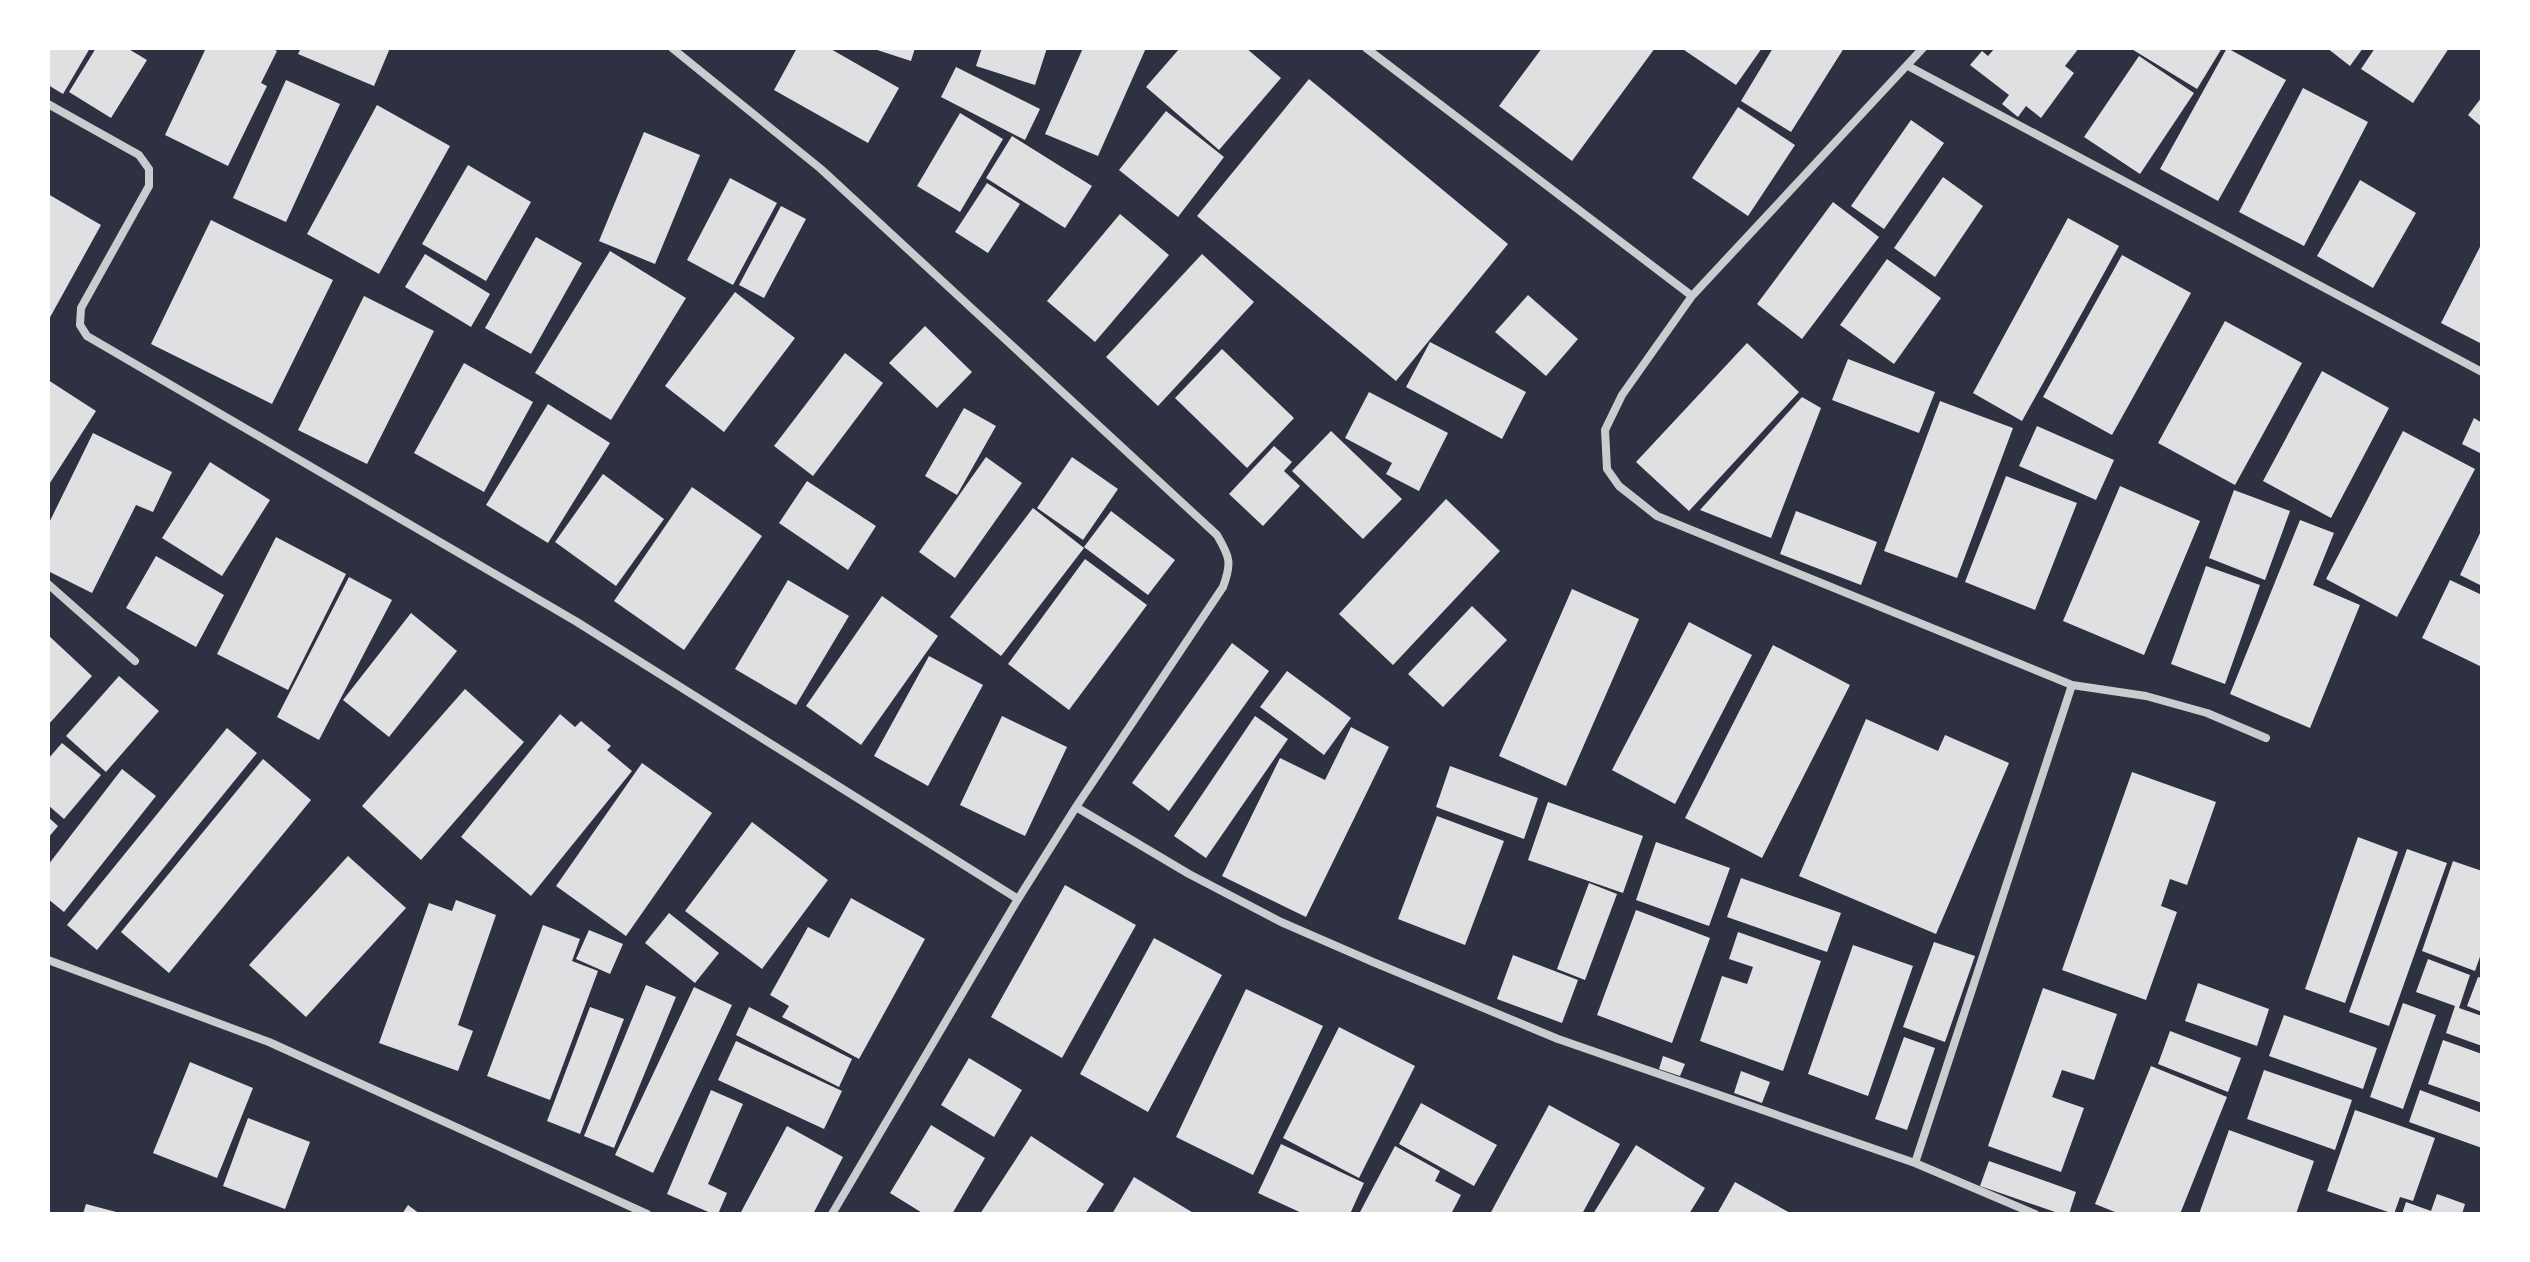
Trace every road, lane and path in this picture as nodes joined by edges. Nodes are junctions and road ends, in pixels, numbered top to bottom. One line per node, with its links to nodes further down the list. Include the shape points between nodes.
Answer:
1 (672, 48): 12 (street, via 901,241 1217,535 1228,553 1230,569 1223,587)
2 (1366, 48): 6 (street)
3 (1923, 48): 4 (street)
4 (1908, 66): 6 (street); 7 (street)
5 (48, 104): 13 (street, via 139,155 149,169 149,186 81,308 80,325 87,336 577,622)
6 (1692, 296): 10 (street, via 1622,395 1605,430 1607,469 1619,486 1657,516)
7 (2482, 372)
8 (48, 584): 9 (street)
9 (135, 661)
10 (2072, 685): 11 (street, via 2146,696 2207,713); 15 (street)
11 (2266, 738)
12 (1076, 807): 13 (street); 15 (street, via 1189,874 1373,962 1558,1039)
13 (1018, 899): 17 (street)
14 (48, 960): 16 (street, via 269,1042)
15 (1915, 1163): 18 (street)
16 (647, 1214)
17 (832, 1214)
18 (2035, 1214)

